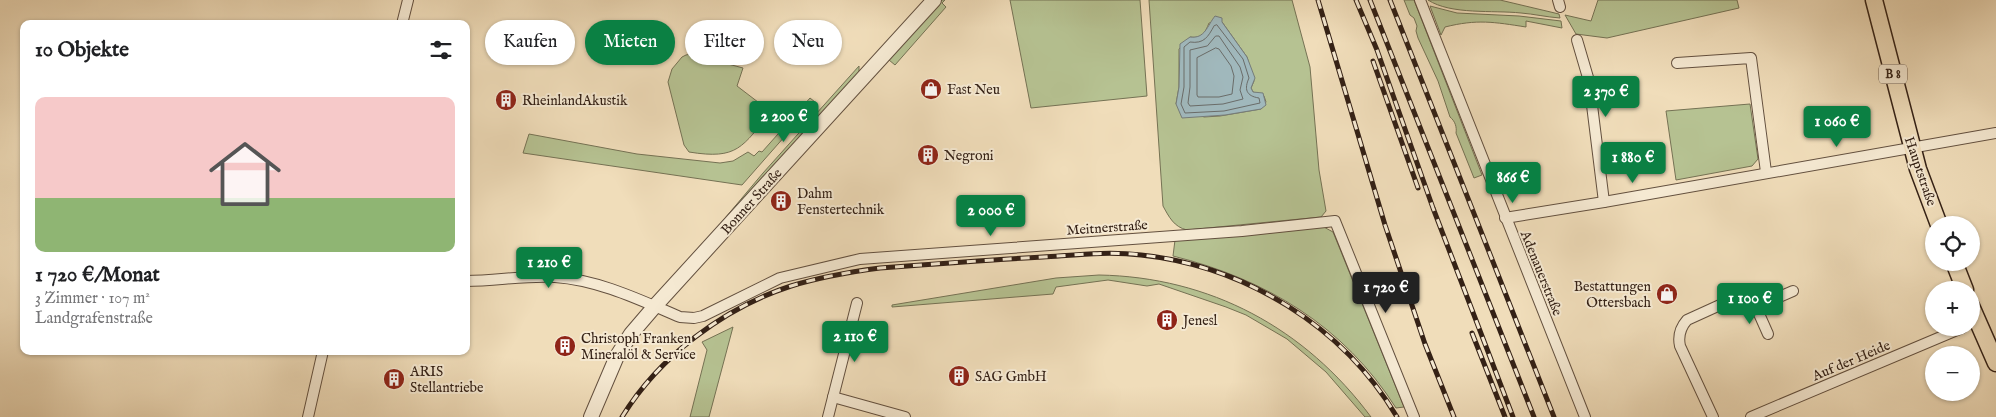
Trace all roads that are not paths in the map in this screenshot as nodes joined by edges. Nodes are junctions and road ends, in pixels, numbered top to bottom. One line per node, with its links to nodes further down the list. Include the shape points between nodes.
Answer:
1 (408, 0): 5 (street)
2 (934, 0): 17 (street, Bonner Straße)
3 (1420, 0): 13 (street, Adenauerstraße)
4 (1874, 0): 9 (main road, Hauptstraße / B 8)
5 (403, 20)
6 (1578, 40): 11 (street, via 1589,81)
7 (1678, 63): 10 (street, via 1751,58)
8 (1996, 133): 9 (street)
9 (1912, 147): 10 (street); 12 (main road, Hauptstraße / B 8)
10 (1766, 172): 11 (street)
11 (1604, 202): 13 (street)
12 (1936, 216)
13 (1504, 218): 30 (street, Adenauerstraße)
14 (470, 281): 17 (street, Meitnerstraße, via 567,278 595,284)
15 (1793, 291): 18 (street)
16 (857, 303): 24 (street)
17 (655, 306): 26 (street, Bonner Straße, via 617,356); 29 (street, Meitnerstraße, via 684,318 694,318 780,278 860,259 1335,222)
18 (1756, 308): 20 (street); 31 (street, via 1720,305 1687,320 1681,328 1680,346)
19 (1980, 330): 23 (main road)
20 (1768, 334)
21 (1943, 336): 32 (street, Auf der Heide)
22 (322, 355): 25 (street)
23 (1996, 363)
24 (833, 397): 27 (street); 28 (street)
25 (308, 417)
26 (591, 417)
27 (828, 417)
28 (905, 417)
29 (1414, 417)
30 (1585, 417)
31 (1713, 417)
32 (1751, 417)

